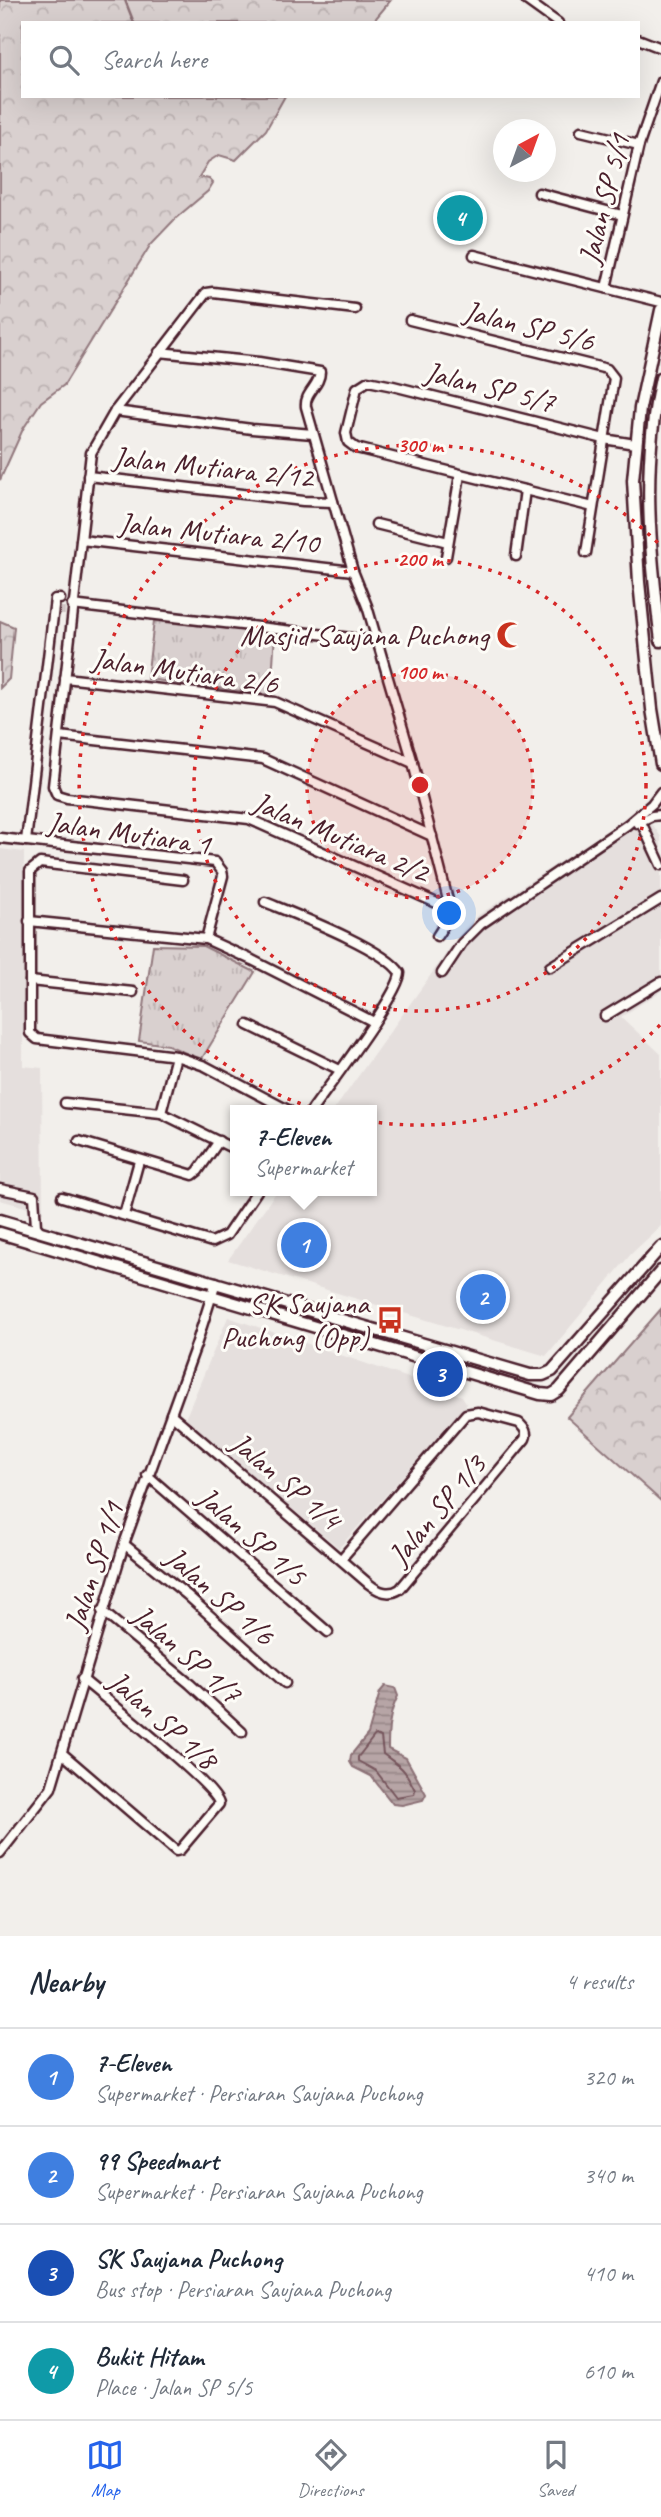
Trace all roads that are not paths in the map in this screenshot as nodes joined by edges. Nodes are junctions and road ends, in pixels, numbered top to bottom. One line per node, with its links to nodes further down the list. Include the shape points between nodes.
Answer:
1 (527, 0): 2 (street)
2 (555, 21)
3 (640, 40): 4 (street)
4 (661, 48)
5 (661, 81): 7 (street, Jalan SP 5/1)
6 (580, 131): 7 (street)
7 (639, 145): 9 (street, Jalan SP 5/1)
8 (539, 193): 9 (street)
9 (622, 215): 11 (street, Jalan SP 5/1)
10 (474, 256): 11 (street)
11 (606, 288): 12 (street)
12 (661, 302)
13 (355, 309): 16 (street, via 206,293)
14 (661, 310): 21 (street)
15 (410, 320): 20 (street, Jalan SP 5/6, via 607,369 614,378)
16 (159, 352): 18 (street); 19 (street, via 316,370 321,376 305,402)
17 (661, 378): 36 (street, via 648,457)
18 (115, 411): 19 (street); 23 (street, via 94,444)
19 (313, 434): 25 (street)
20 (604, 439): 21 (street, Jalan SP 5/7); 22 (street, Jalan SP 5/7, via 368,382 357,388 348,442); 26 (street, Jalan SP 5/6)
21 (635, 444): 40 (street, via 639,582)
22 (460, 475): 24 (street); 29 (street)
23 (88, 476): 25 (street, Jalan Mutiara 2/12); 28 (street)
24 (525, 491): 26 (street); 31 (street)
25 (333, 502): 33 (street)
26 (593, 507): 30 (street, Jalan SP 5/6)
27 (376, 524): 29 (street)
28 (81, 540): 33 (street, Jalan Mutiara 2/10); 34 (street)
29 (447, 541): 32 (street)
30 (586, 554)
31 (516, 556)
32 (446, 558)
33 (353, 571): 35 (street)
34 (63, 607): 35 (street); 37 (street); 47 (street)
35 (377, 641): 39 (street)
36 (661, 641)
37 (65, 678): 38 (street); 39 (street, Jalan Mutiara 2/6, via 275,702)
38 (59, 736): 45 (street, via 263,759); 52 (street, Jalan Mutiara 2/2, via 53,786 57,795 249,819)
39 (413, 764): 45 (street)
40 (661, 764)
41 (661, 792): 44 (street)
42 (661, 815): 43 (street)
43 (641, 822): 44 (street); 48 (street)
44 (627, 825): 57 (street, via 481,924)
45 (432, 836): 52 (street)
46 (0, 838): 47 (street, Jalan Mutiara 1)
47 (26, 841): 55 (street, Jalan Mutiara 1, via 215,862 222,876)
48 (661, 865)
49 (183, 880): 53 (street, via 40,863 30,871)
50 (661, 899): 56 (street)
51 (265, 901): 62 (street, via 392,964 400,973 399,982)
52 (450, 909): 54 (street)
53 (29, 921): 55 (street); 58 (street)
54 (437, 936)
55 (206, 939): 62 (street)
56 (550, 967)
57 (442, 973)
58 (30, 981): 60 (street); 64 (street, via 32,1037)
59 (661, 982): 61 (street)
60 (133, 992)
61 (605, 1016)
62 (373, 1022): 65 (street)
63 (247, 1025): 65 (street)
64 (176, 1056): 67 (street); 69 (street)
65 (340, 1070): 68 (street)
66 (65, 1103): 69 (street)
67 (279, 1105)
68 (316, 1105)
69 (161, 1113): 70 (street)
70 (219, 1141): 72 (street); 73 (street, via 193,1175)
71 (79, 1142): 73 (street)
72 (230, 1147)
73 (139, 1161): 78 (street)
74 (0, 1189): 77 (street, via 34,1196)
75 (254, 1196): 78 (street, via 227,1236 212,1242)
76 (62, 1197): 78 (street)
77 (36, 1210): 80 (street); 81 (street)
78 (124, 1215)
79 (0, 1220): 80 (street)
80 (16, 1224): 81 (street)
81 (40, 1231): 85 (street)
82 (0, 1233): 86 (street)
83 (661, 1247): 85 (street, via 559,1363 543,1375 530,1375)
84 (661, 1271): 86 (street, via 551,1395)
85 (216, 1282): 86 (street, Jalan SP 1/1)
86 (212, 1295): 87 (street, Jalan SP 1/1)
87 (171, 1414): 88 (street, Jalan SP 1/1); 90 (street, Jalan SP 1/4)
88 (147, 1475): 89 (street, Jalan SP 1/1); 93 (street, Jalan SP 1/5)
89 (124, 1544): 92 (street, Jalan SP 1/1); 95 (street, Jalan SP 1/6)
90 (342, 1558): 91 (street, Jalan SP 1/4); 91 (street, Jalan SP 1/3, via 466,1414 478,1412 519,1423 525,1439 400,1589 385,1593)
91 (369, 1584)
92 (102, 1611): 94 (street, Jalan SP 1/1); 96 (street, Jalan SP 1/7)
93 (328, 1632)
94 (82, 1679): 97 (street, Jalan SP 1/1); 97 (street, Jalan SP 1/8, via 148,1733 220,1802 180,1850 173,1849)
95 (285, 1683)
96 (242, 1732)
97 (63, 1754): 98 (street, Jalan SP 1/1, via 47,1796)
98 (0, 1853)

